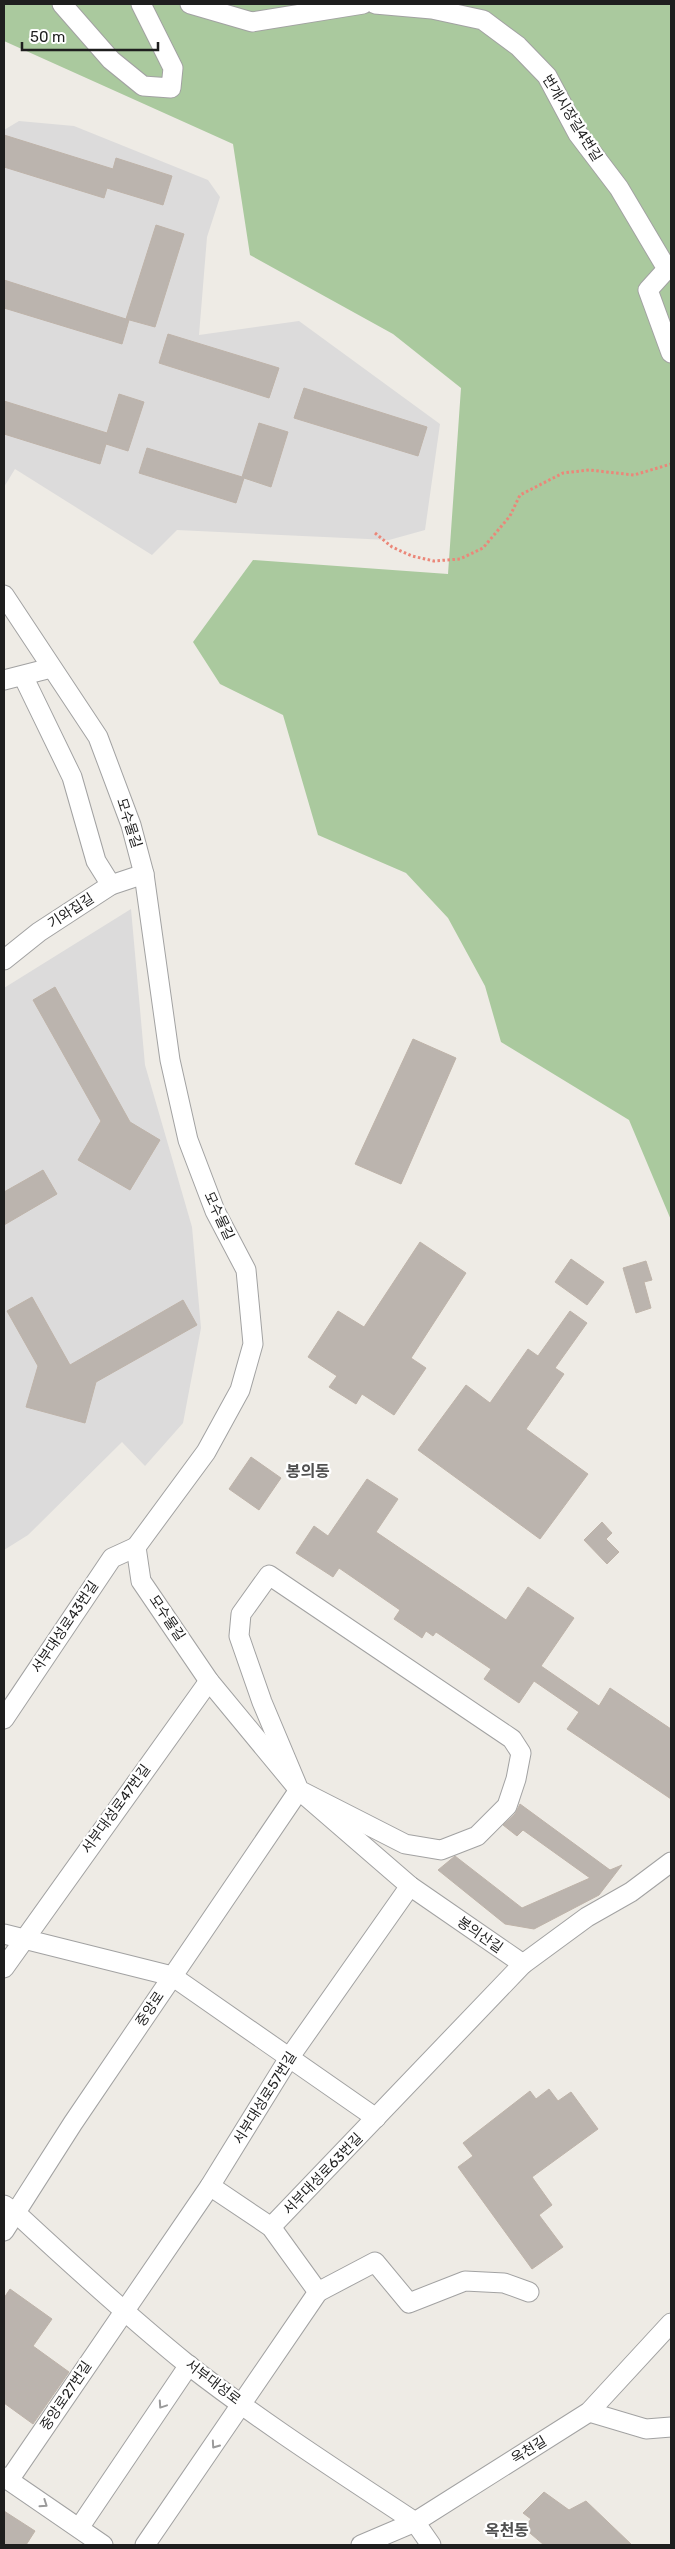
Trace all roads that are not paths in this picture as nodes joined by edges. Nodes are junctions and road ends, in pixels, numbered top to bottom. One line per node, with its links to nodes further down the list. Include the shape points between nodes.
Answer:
1 (62, 4): 2 (street, via 111,60 143,86 170,88 173,68)
2 (141, 4)
3 (190, 4): 4 (street, via 252,22)
4 (363, 4)
5 (375, 4): 6 (street, 번개시장길4번길, via 432,9 483,20 518,46 547,76 578,134 619,188 667,269 648,290)
6 (671, 353)
7 (4, 595): 8 (street, 모수물길)
8 (51, 668): 9 (street); 11 (street, 모수물길, via 98,737 131,825)
9 (23, 676): 10 (street); 12 (street, via 72,778 96,860)
10 (4, 680)
11 (144, 874): 12 (street, 기와집길); 14 (street, 모수물길, via 170,1060 188,1140 215,1211 246,1270 253,1344 240,1390 206,1452)
12 (111, 886): 13 (street, 기와집길, via 39,932)
13 (4, 960)
14 (136, 1547): 15 (street, 모수물길, via 141,1581); 16 (street, 서부대성로43번길, via 112,1558)
15 (209, 1681): 17 (street, 모수물길); 21 (street, 서부대성로47번길)
16 (4, 1720)
17 (299, 1790): 17 (street, via 405,1844 441,1850 477,1836 506,1806 522,1753 512,1739 269,1576 241,1614 239,1636 262,1702); 19 (street, 봉의산길); 24 (street, 중앙로)
18 (671, 1862): 22 (street)
19 (410, 1886): 22 (street, 봉의산길); 25 (street, 서부대성로57번길)
20 (4, 1934): 21 (street)
21 (24, 1938): 23 (street, 서부대성로47번길); 24 (street)
22 (523, 1964): 26 (street, 서부대성로63번길)
23 (4, 1968)
24 (172, 1976): 25 (street); 28 (street, 중앙로, via 73,2123)
25 (289, 2058): 26 (street); 27 (street, 서부대성로57번길)
26 (376, 2118): 29 (street, 서부대성로63번길)
27 (210, 2186): 29 (street); 33 (street, 서부대성로57번길)
28 (10, 2209): 30 (street, 중앙로); 33 (street, 서부대성로)
29 (271, 2227): 31 (street, 서부대성로63번길)
30 (4, 2231)
31 (318, 2292): 32 (street, via 375,2262 409,2303 465,2281 504,2283); 36 (street)
32 (529, 2292)
33 (123, 2312): 35 (street, 서부대성로); 39 (street, 중앙로27번길)
34 (671, 2323): 37 (street, 옥천길)
35 (189, 2365): 36 (street, 서부대성로); 41 (street, one-way to 41)
36 (242, 2405): 40 (street, 서부대성로); 43 (street, one-way to 43)
37 (589, 2412): 38 (street, via 646,2429); 40 (street, 옥천길)
38 (671, 2427)
39 (6, 2478): 41 (street, 중앙로27번길, one-way to 41)
40 (415, 2522): 44 (street, 옥천길); 45 (street, 서부대성로)
41 (79, 2528): 42 (street, 중앙로27번길)
42 (103, 2545)
43 (146, 2545)
44 (361, 2545)
45 (431, 2545)

